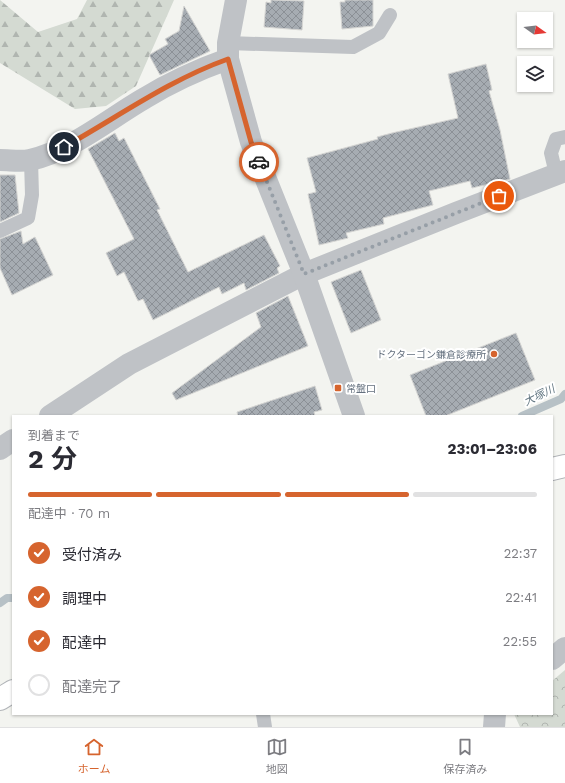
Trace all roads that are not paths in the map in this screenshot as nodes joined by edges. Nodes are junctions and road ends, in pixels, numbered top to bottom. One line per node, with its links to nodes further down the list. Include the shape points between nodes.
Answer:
1 (236, 0): 3 (street)
2 (390, 15): 3 (lane, via 379,33 353,47)
3 (228, 51): 6 (street, via 210,66 146,97 64,147); 9 (street, via 251,142)
4 (565, 136): 7 (lane, via 556,139 551,153)
5 (0, 160): 6 (street)
6 (31, 160): 8 (lane, via 32,195 28,218)
7 (560, 173): 9 (street)
8 (0, 231)
9 (304, 274): 10 (street, via 129,364); 11 (street)
10 (52, 415)
11 (354, 415)
12 (12, 441): 13 (street)
13 (0, 449)
14 (565, 466): 15 (main road)
15 (553, 469)
16 (565, 648): 17 (street)
17 (553, 659)
18 (12, 692): 19 (main road)
19 (0, 699)
20 (263, 715): 22 (lane)
21 (495, 715): 23 (street)
22 (265, 727)
23 (494, 727)

